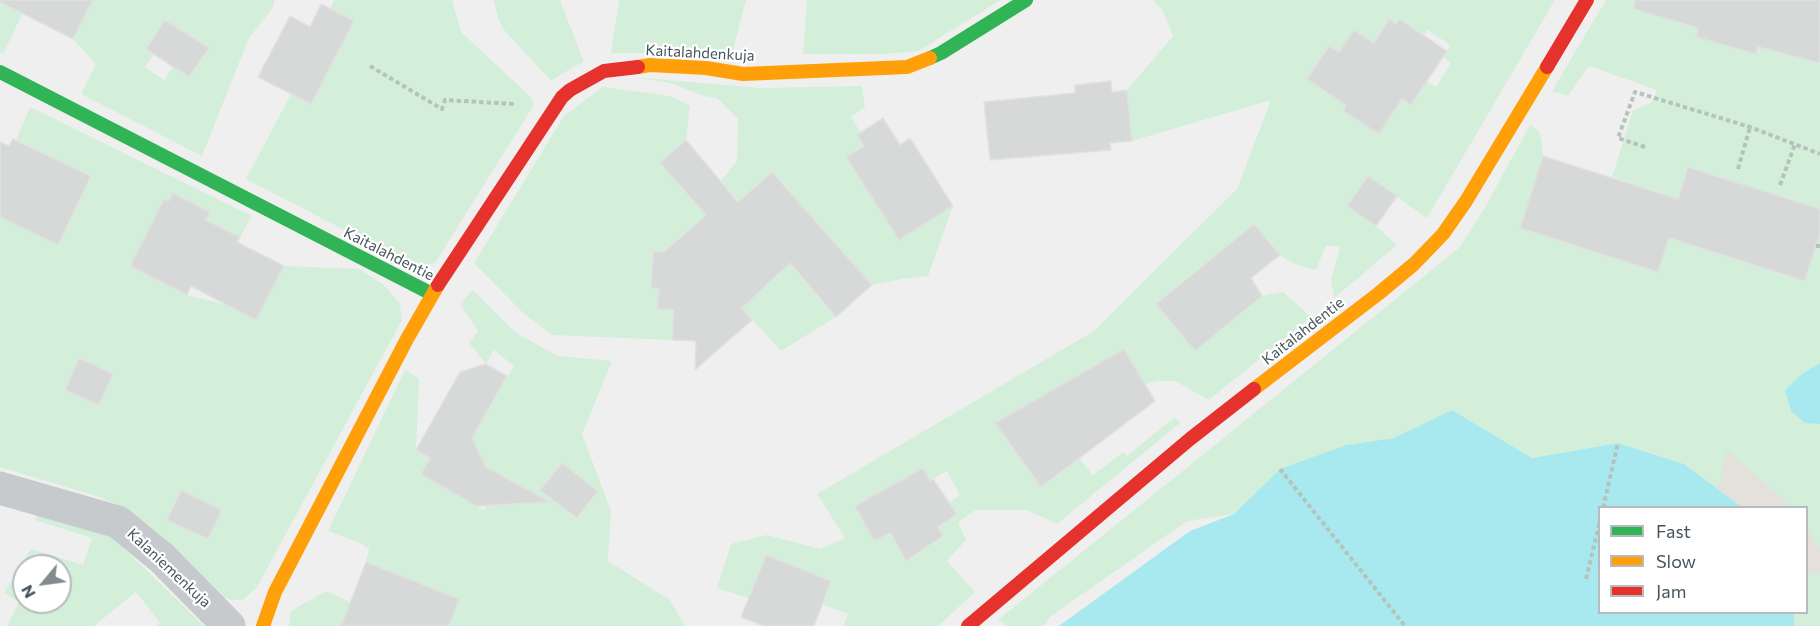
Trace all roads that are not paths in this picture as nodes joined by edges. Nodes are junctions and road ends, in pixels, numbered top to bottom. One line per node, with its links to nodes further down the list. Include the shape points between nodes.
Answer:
1 (1026, 0): 4 (street, Kaitalahdenkuja, via 948,48 907,67 743,74 650,65 604,71 562,98)
2 (1587, 0): 8 (street, Kaitalahdentie, via 1466,201 1443,234 1414,264 1190,439)
3 (0, 72): 4 (street, Kaitalahdentie)
4 (432, 294): 7 (street, Kaitalahdentie, via 275,592)
5 (0, 488): 6 (street, Kalaniemenkuja, via 118,522 162,558)
6 (229, 626)
7 (263, 626)
8 (968, 626)

